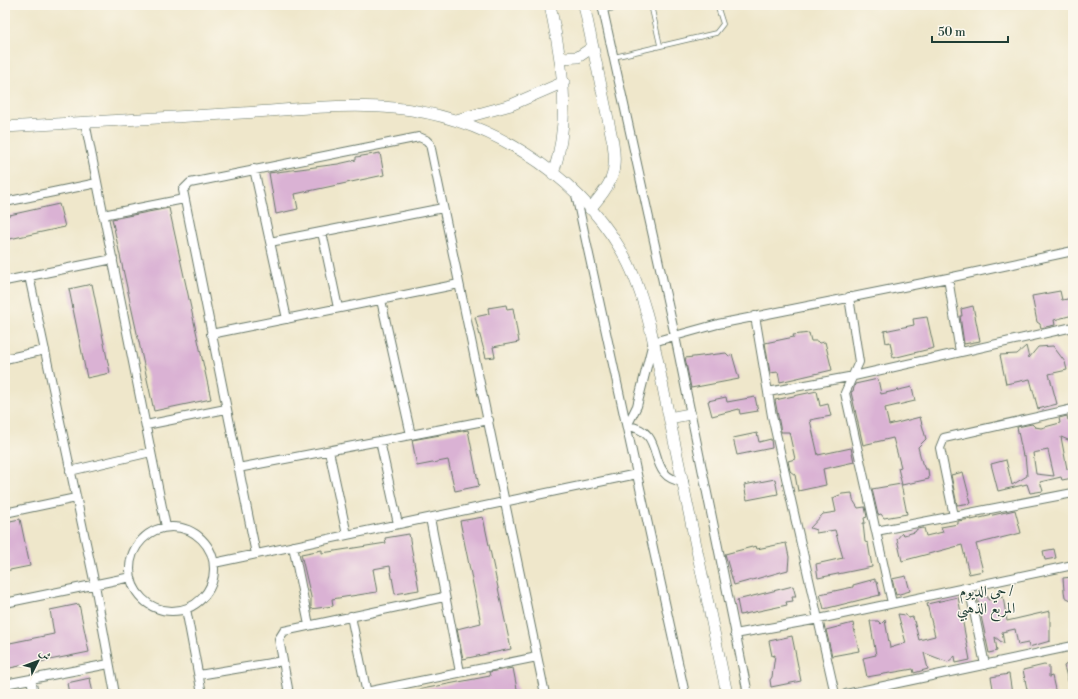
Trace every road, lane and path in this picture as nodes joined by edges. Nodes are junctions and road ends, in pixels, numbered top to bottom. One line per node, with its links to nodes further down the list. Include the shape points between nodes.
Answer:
1 (550, 5): 9 (main road)
2 (584, 5): 8 (main road)
3 (636, 5): 6 (lane)
4 (651, 5): 7 (lane)
5 (717, 5): 7 (lane, via 723,24 716,33)
6 (602, 7): 10 (street)
7 (660, 46): 10 (lane)
8 (593, 47): 9 (main road, via 578,57); 22 (main road, via 616,163 611,180)
9 (561, 58): 11 (main road)
10 (613, 58): 39 (street)
11 (564, 82): 12 (main road, via 511,105); 16 (main road, via 563,136)
12 (456, 120): 13 (main road, via 396,108 363,106); 16 (main road, via 503,140)
13 (85, 122): 14 (main road); 17 (street)
14 (5, 127)
15 (254, 169): 19 (street, via 190,183 183,190); 21 (street, via 421,137 430,144); 25 (street)
16 (553, 174): 18 (main road)
17 (97, 183): 20 (street); 23 (street)
18 (576, 194): 22 (main road); 52 (street)
19 (184, 199): 23 (street); 38 (street)
20 (5, 202)
21 (443, 208): 24 (street); 31 (street)
22 (590, 209): 40 (main road, via 607,228 631,270 640,291)
23 (103, 215): 27 (street)
24 (322, 232): 25 (street); 34 (street)
25 (270, 242): 36 (street)
26 (1073, 251): 29 (street)
27 (112, 259): 28 (street); 51 (street)
28 (29, 276): 30 (street); 41 (street)
29 (948, 278): 32 (street); 42 (street)
30 (5, 281)
31 (459, 284): 33 (street); 50 (street)
32 (849, 297): 35 (street); 44 (street, via 859,362)
33 (380, 300): 34 (street); 53 (street)
34 (338, 308): 36 (street)
35 (755, 316): 39 (street); 45 (street)
36 (287, 319): 38 (street)
37 (1073, 327): 42 (street)
38 (211, 334): 46 (street)
39 (675, 336): 40 (street); 48 (street)
40 (652, 342): 49 (main road); 52 (street, via 637,406)
41 (45, 350): 43 (street); 58 (street)
42 (960, 352): 44 (street)
43 (5, 359)
44 (854, 376): 45 (street); 69 (street, via 845,393)
45 (768, 392): 83 (street)
46 (226, 409): 51 (street); 57 (street)
47 (1073, 409): 65 (street, via 944,438 940,448)
48 (690, 414): 49 (main road); 85 (street)
49 (669, 418): 60 (main road)
50 (489, 420): 53 (street); 63 (street)
51 (146, 425): 56 (street)
52 (627, 426): 59 (street); 60 (street, via 638,428 650,436 661,470 674,480)
53 (411, 435): 54 (street)
54 (380, 441): 55 (street); 67 (street)
55 (329, 451): 57 (street); 70 (street)
56 (151, 452): 58 (street); 68 (street)
57 (238, 468): 72 (street)
58 (70, 472): 62 (street)
59 (636, 474): 63 (street); 101 (street)
60 (684, 482): 102 (main road)
61 (1073, 493): 65 (street)
62 (76, 498): 64 (street); 76 (street)
63 (504, 502): 66 (street); 87 (street)
64 (5, 513)
65 (954, 516): 69 (street)
66 (430, 518): 67 (street); 78 (street)
67 (398, 524): 70 (street)
68 (166, 527): 73 (street, via 183,528 198,535 206,543); 75 (street, via 148,534 135,548 131,558)
69 (876, 531): 80 (street)
70 (347, 535): 71 (street)
71 (294, 546): 72 (street); 84 (street)
72 (256, 554): 73 (street)
73 (214, 563): 81 (street, via 215,573 209,591 195,605)
74 (1073, 565): 77 (street)
75 (131, 577): 76 (street); 81 (street, via 139,596 151,606 166,611)
76 (94, 585): 79 (street); 89 (street)
77 (969, 587): 80 (street); 90 (street)
78 (444, 597): 82 (street); 91 (street)
79 (5, 603)
80 (892, 603): 83 (street)
81 (186, 609): 92 (street)
82 (351, 616): 84 (street); 95 (street)
83 (819, 619): 85 (street); 104 (street)
84 (309, 625): 88 (street, via 281,633 279,639)
85 (735, 634): 103 (street)
86 (1073, 646): 90 (street)
87 (537, 657): 91 (street); 100 (street)
88 (283, 661): 92 (street); 99 (street)
89 (109, 664): 93 (street); 97 (street)
90 (986, 664): 105 (street)
91 (460, 672): 95 (street)
92 (199, 675): 98 (street)
93 (31, 679): 94 (street); 96 (street)
94 (5, 684)
95 (366, 693)
96 (34, 694)
97 (116, 694)
98 (202, 694)
99 (290, 694)
100 (545, 694)
101 (685, 694)
102 (727, 694)
103 (748, 694)
104 (835, 694)
105 (846, 694)

